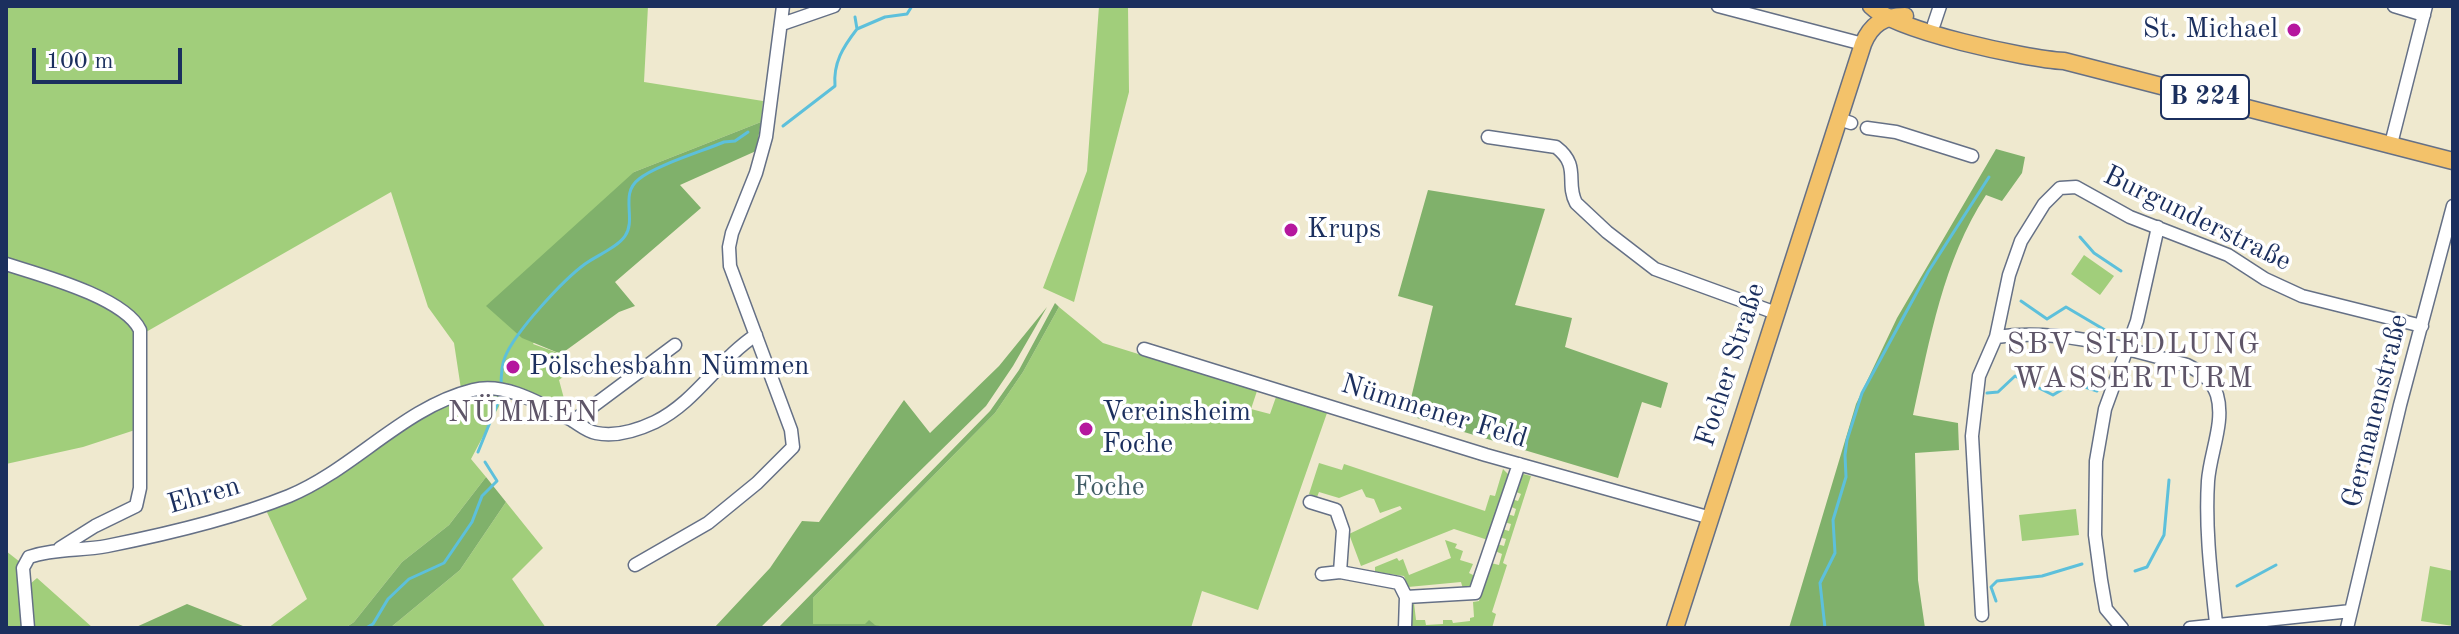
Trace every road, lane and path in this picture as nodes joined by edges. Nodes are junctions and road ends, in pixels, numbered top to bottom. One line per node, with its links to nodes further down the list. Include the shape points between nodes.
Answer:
1 (783, 6): 9 (street)
2 (834, 6): 9 (street)
3 (1718, 6): 10 (street)
4 (1869, 6): 7 (main road, B 224); 10 (main road, Focher Straße)
5 (2394, 6): 6 (street)
6 (2425, 10): 14 (street)
7 (1883, 12): 8 (main road, B 224); 10 (main road); 11 (main road, B 224, via 2027,58)
8 (1938, 13): 11 (main road, B 224)
9 (782, 24): 22 (street, via 766,137 729,247 730,266)
10 (1865, 39): 20 (main road, Focher Straße, via 1845,121)
11 (2064, 61): 14 (main road, B 224)
12 (1867, 128): 15 (street)
13 (1488, 137): 20 (street, via 1556,147 1571,165 1576,203 1646,263 1665,275)
14 (2391, 144): 16 (main road, B 224)
15 (1972, 156)
16 (2453, 161)
17 (2453, 206): 21 (street, Germanenstraße)
18 (2158, 227): 21 (street, Burgunderstraße, via 2228,255 2282,288); 23 (street, Burgunderstraße, via 2076,187 2060,188 2021,241); 26 (street)
19 (6, 264): 31 (street, Ehren, via 98,297 125,313 141,336 136,506)
20 (1776, 313): 30 (main road, Focher Straße)
21 (2422, 326): 36 (street, Germanenstraße)
22 (756, 335): 27 (street, via 738,346 683,404 655,422 607,434); 32 (street, via 793,447 708,523)
23 (1996, 337): 26 (street, via 2056,335); 37 (street, Burgunderstraße, via 1981,368 1973,418)
24 (675, 345): 27 (street)
25 (1144, 349): 28 (street, Nümmener Feld)
26 (2128, 349): 38 (street, via 2200,371 2217,396 2207,534); 42 (street, via 2101,426 2094,493 2106,609)
27 (573, 421): 31 (street, Ehren, via 499,389 466,392 285,497 159,534)
28 (1519, 464): 30 (street, Nümmener Feld); 35 (street, via 1475,593)
29 (1310, 502): 33 (street, via 1336,510 1343,530)
30 (1711, 518): 41 (main road, Focher Straße)
31 (57, 549): 39 (street, via 29,557 23,568)
32 (635, 565)
33 (1340, 572): 34 (street); 35 (street, via 1399,583)
34 (1322, 574)
35 (1406, 597): 40 (street)
36 (2351, 611): 38 (street); 44 (street, Germanenstraße)
37 (1982, 615)
38 (2216, 623): 43 (street)
39 (28, 628)
40 (1405, 628)
41 (1675, 628)
42 (2122, 628)
43 (2190, 628)
44 (2347, 628)

